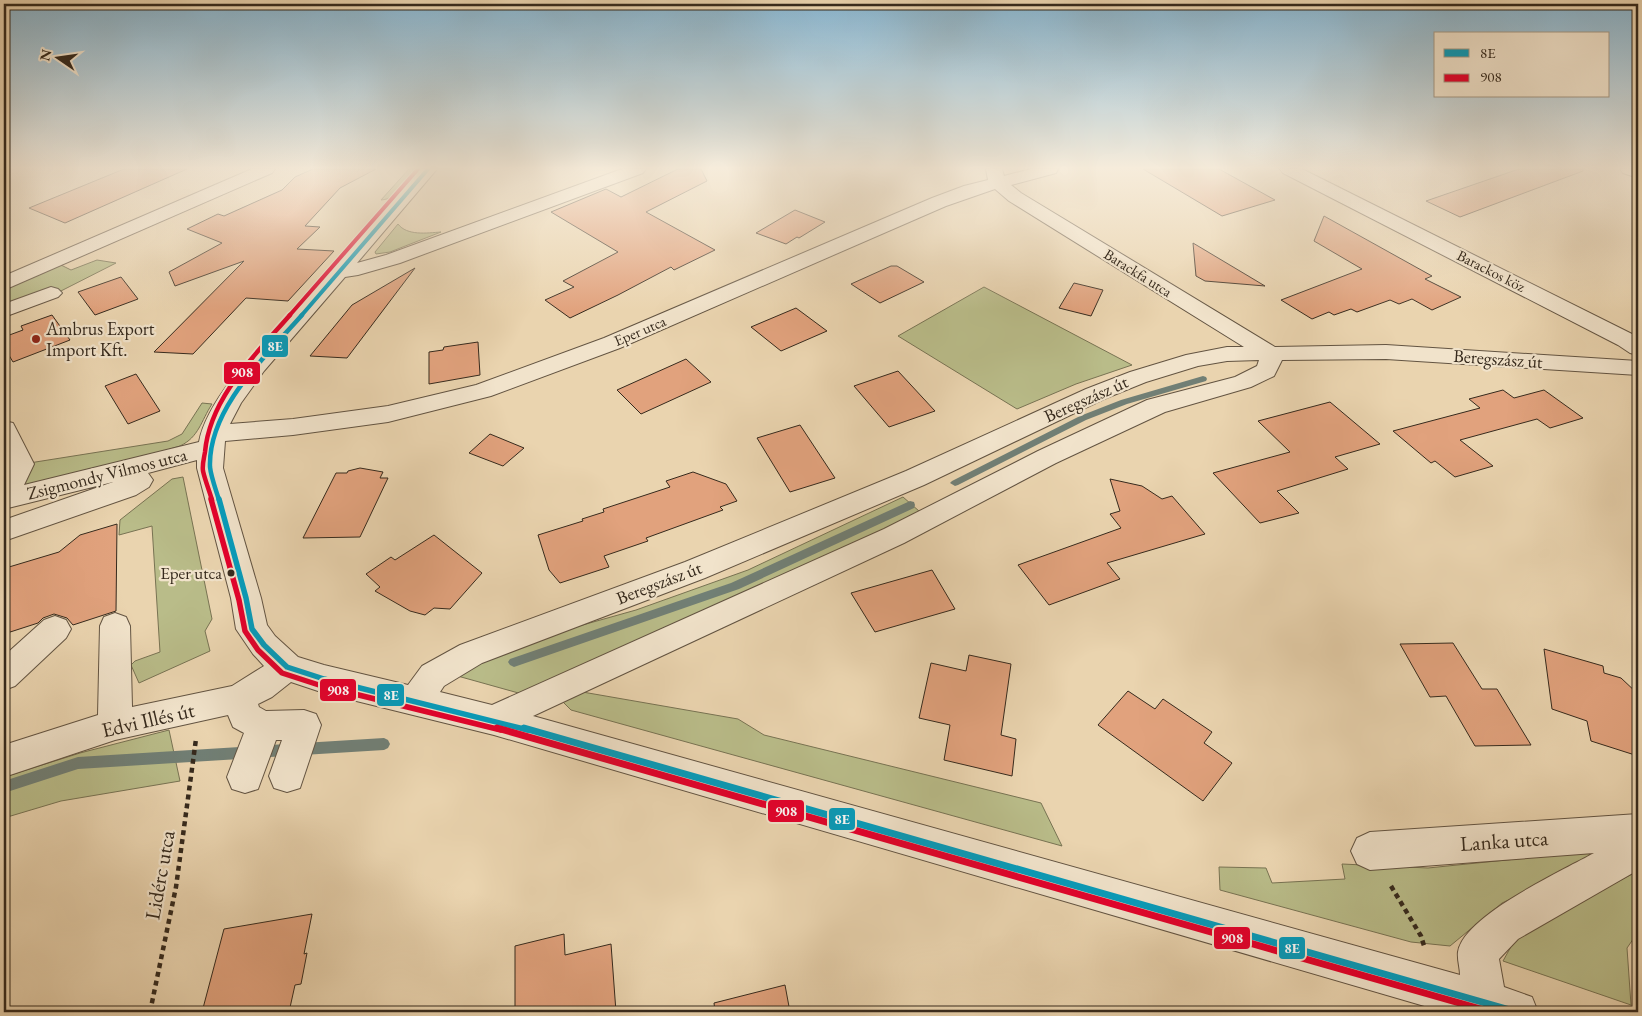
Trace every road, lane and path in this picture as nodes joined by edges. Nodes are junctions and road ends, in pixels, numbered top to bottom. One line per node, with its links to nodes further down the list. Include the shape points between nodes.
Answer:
1 (158, 216): 8 (street)
2 (387, 216): 7 (street)
3 (508, 216): 7 (street, via 393,259)
4 (906, 216): 15 (street, Eper utca, via 612,343 483,391 388,414)
5 (1047, 216): 12 (street, Barackfa utca)
6 (1382, 216): 11 (street, Barackos köz)
7 (340, 271): 15 (street, via 236,391 221,415)
8 (4, 284)
9 (51, 293): 10 (street)
10 (4, 311)
11 (1638, 348)
12 (1268, 352): 13 (street, Beregszász út, via 1386,352); 17 (street, Beregszász út, via 1194,360 1138,377); 19 (street, Beregszász út, via 1271,362 1266,371 1243,382 1156,406 1047,457)
13 (1638, 368)
14 (4, 429): 18 (street, via 21,464)
15 (212, 441): 16 (street, Zsigmondy Vilmos utca); 23 (street, via 210,468 252,629)
16 (154, 463): 18 (street, Zsigmondy Vilmos utca); 20 (street, via 152,473 126,488)
17 (915, 478): 19 (street); 26 (street, Beregszász út, via 695,570 471,654 433,676)
18 (4, 498)
19 (946, 510): 27 (street, Beregszász út)
20 (4, 531)
21 (115, 626): 28 (street)
22 (55, 629): 24 (street)
23 (287, 667): 25 (street, Edvi Illés út); 26 (street)
24 (4, 676)
25 (239, 698): 28 (street, Edvi Illés út); 31 (street, via 254,752 304,725)
26 (415, 701): 27 (street)
27 (494, 720): 36 (street)
28 (115, 725): 30 (street, Edvi Illés út)
29 (196, 742): 37 (path, Lidérc utca, via 176,887)
30 (4, 761)
31 (288, 774)
32 (1638, 832): 34 (street, Lanka utca)
33 (1638, 849): 36 (street, via 1504,925 1478,952)
34 (1370, 851): 35 (path, via 1421,936)
35 (1427, 954)
36 (1501, 1008)
37 (150, 1012)

